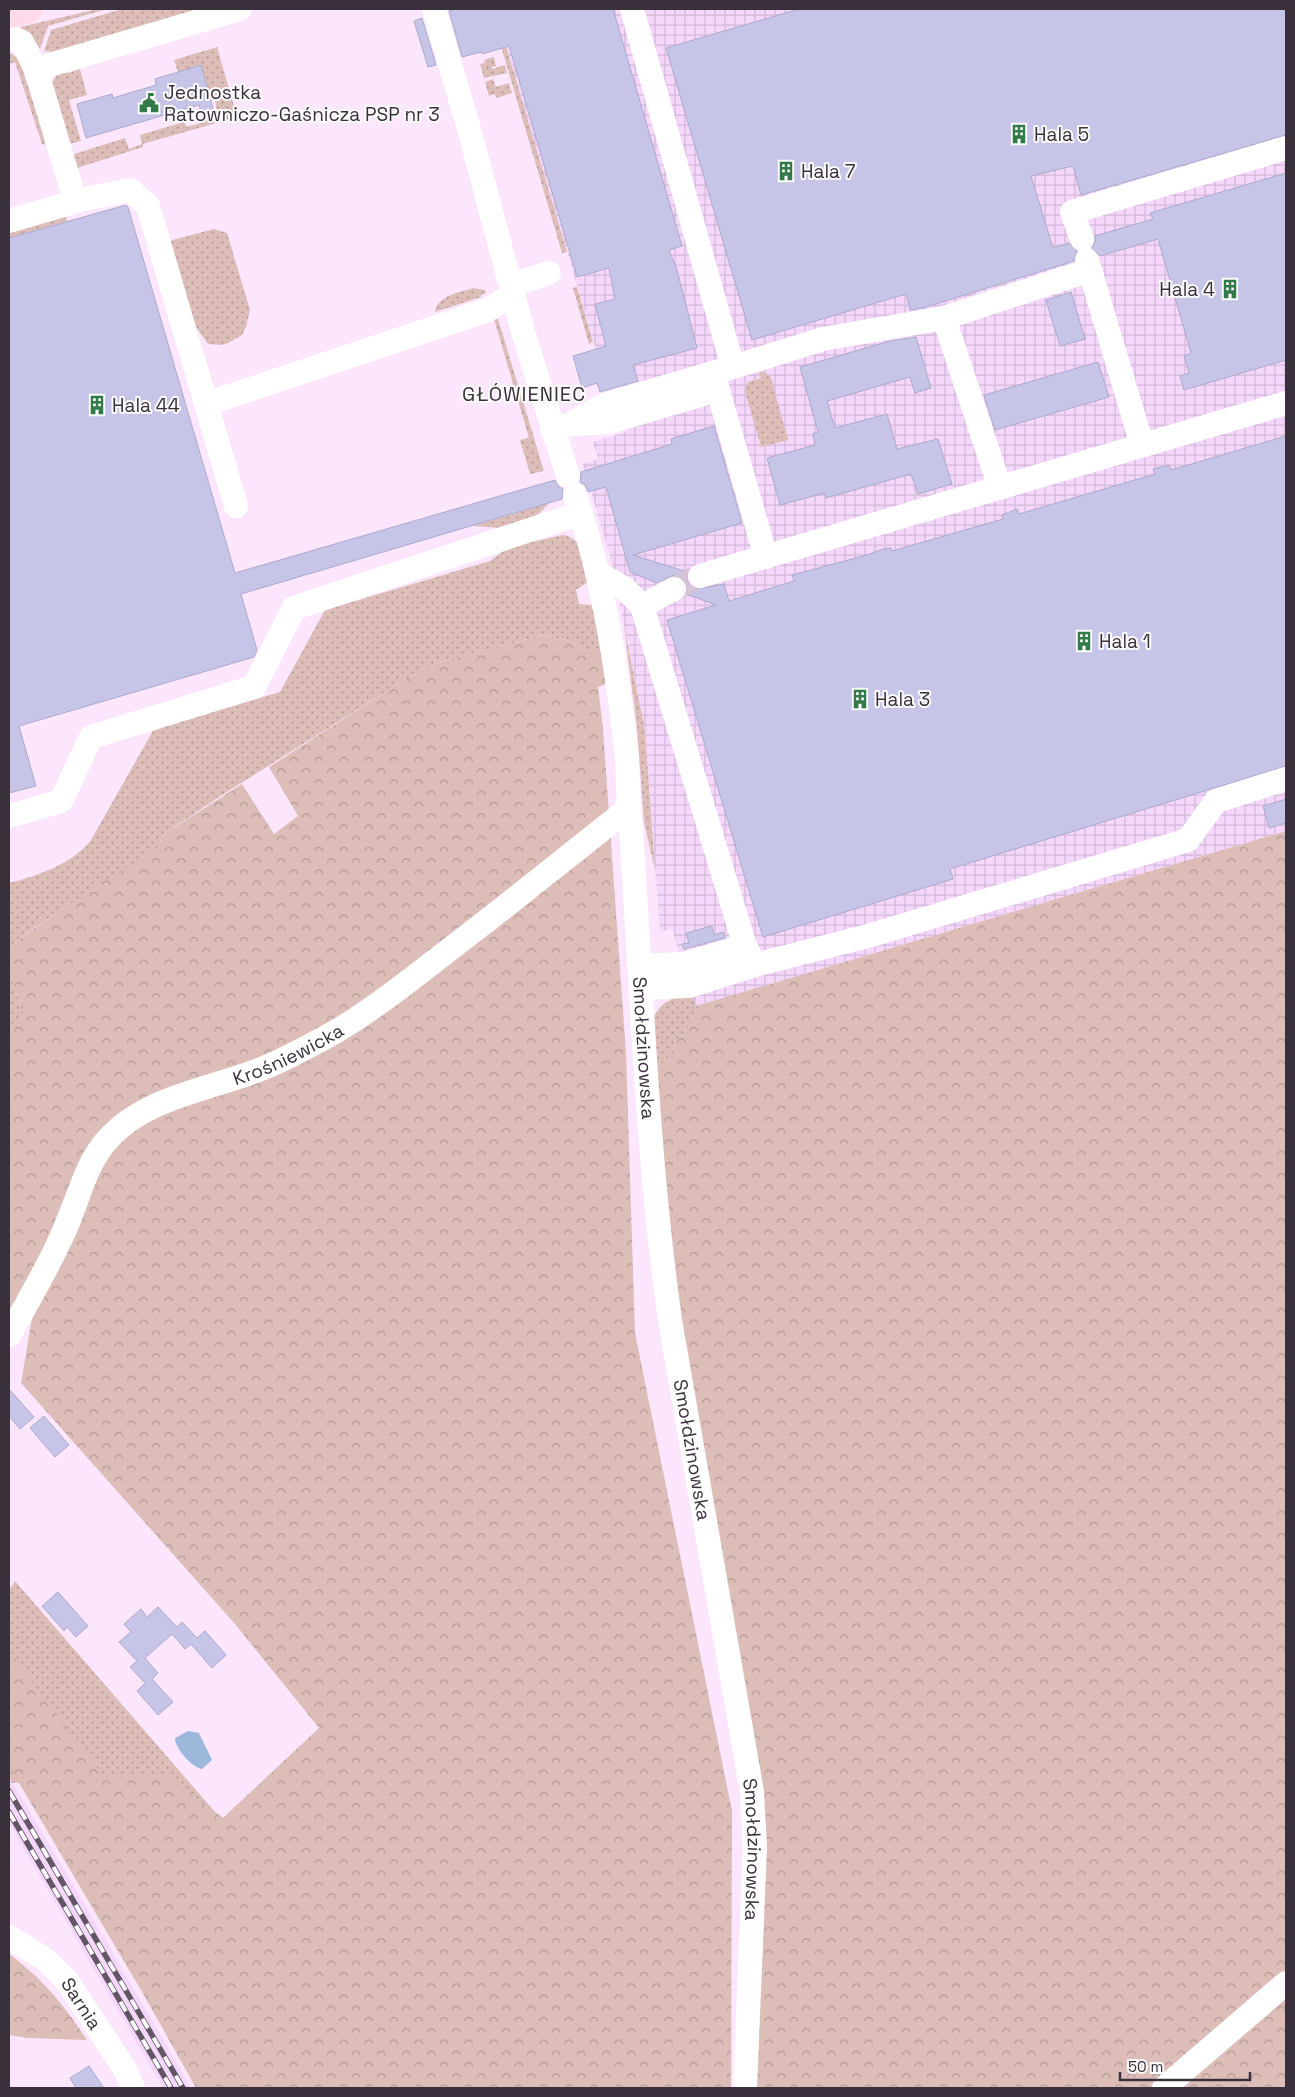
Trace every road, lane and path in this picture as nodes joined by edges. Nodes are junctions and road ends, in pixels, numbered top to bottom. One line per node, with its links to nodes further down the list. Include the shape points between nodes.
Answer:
1 (28, 9): 5 (main road)
2 (240, 9): 7 (street)
3 (434, 9): 13 (street, Smołdzinowska)
4 (632, 9): 15 (street)
5 (9, 14)
6 (9, 36): 7 (street, via 22,42)
7 (36, 69): 9 (street)
8 (1286, 148): 11 (street, via 1072,212)
9 (70, 184)
10 (9, 221): 17 (street, via 84,199 130,190 148,206)
11 (1086, 256): 14 (street); 19 (street)
12 (549, 273): 13 (street)
13 (512, 289): 17 (street, via 488,310); 18 (street, Smołdzinowska)
14 (944, 318): 15 (street, via 823,338); 20 (street)
15 (721, 377): 18 (street, via 610,422); 23 (street)
16 (1286, 403): 19 (street)
17 (206, 404): 22 (street)
18 (561, 427): 21 (street, Smołdzinowska)
19 (1142, 445): 20 (street)
20 (1000, 488): 23 (street)
21 (575, 495): 24 (street, Smołdzinowska); 30 (street, via 294,608 254,687 91,737 61,801)
22 (236, 506)
23 (766, 557): 25 (street)
24 (597, 573): 27 (street, via 624,588); 29 (street, Smołdzinowska, via 619,695)
25 (700, 576)
26 (674, 589): 27 (street)
27 (642, 606): 31 (street)
28 (1286, 779): 31 (street, via 1216,801 1188,840 868,936)
29 (628, 809): 32 (street, Smołdzinowska); 33 (street, Krośniewicka, via 373,1008 338,1030 257,1071 144,1111 121,1127 97,1152 64,1232)
30 (9, 816)
31 (750, 955): 32 (street, via 683,964)
32 (641, 977): 37 (street, Smołdzinowska, via 662,1268 752,1792 755,1847)
33 (9, 1334)
34 (9, 1937): 36 (street, Sarnia, via 46,1960 67,1981 126,2071)
35 (1286, 1983): 38 (street)
36 (133, 2088)
37 (744, 2088)
38 (1164, 2088)

